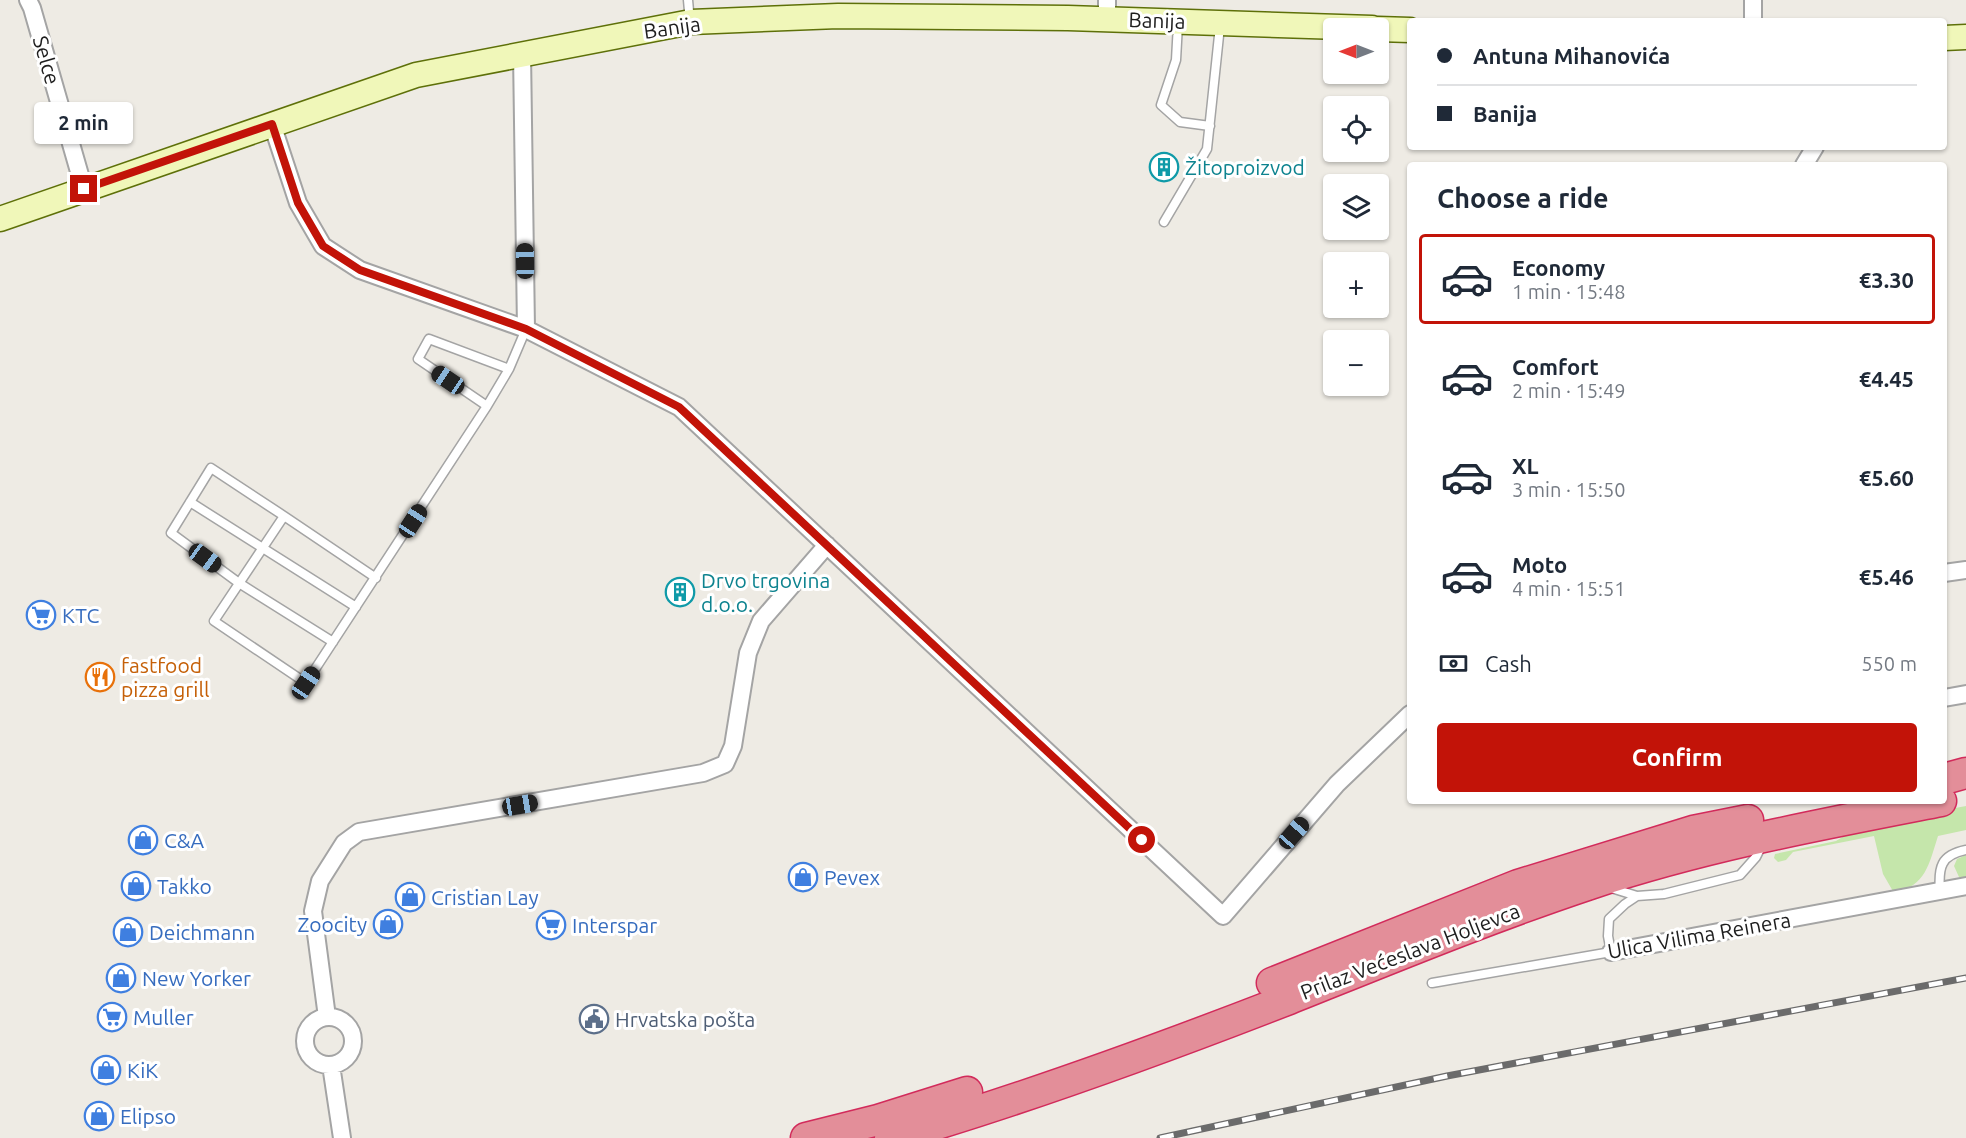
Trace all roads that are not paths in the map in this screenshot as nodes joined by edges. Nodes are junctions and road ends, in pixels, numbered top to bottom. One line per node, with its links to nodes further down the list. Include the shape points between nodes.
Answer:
1 (28, 0): 16 (street, Selce)
2 (1753, 0): 5 (street)
3 (1107, 9): 4 (main road, Banija, via 838,16); 6 (main road, Banija)
4 (689, 11): 13 (main road, Banija)
5 (1753, 18)
6 (1178, 21): 7 (main road, Banija); 15 (lane, via 1176,60 1161,105 1180,122)
7 (1220, 23): 8 (main road, Banija); 15 (lane)
8 (1323, 26)
9 (1389, 29): 10 (main road)
10 (1407, 30)
11 (1947, 38): 12 (main road)
12 (1966, 38)
13 (522, 53): 14 (main road, Banija, via 416,75); 19 (street)
14 (272, 124): 16 (main road, Banija); 19 (street, via 298,203 323,246 360,270)
15 (1210, 126): 18 (lane, via 1208,149)
16 (84, 189): 17 (main road, Banija)
17 (0, 219)
18 (1164, 222)
19 (526, 329): 20 (lane); 24 (street, via 679,407)
20 (509, 369): 21 (lane); 21 (lane, via 429,339 418,358)
21 (487, 406): 28 (lane)
22 (190, 502): 23 (lane, via 211,468); 25 (lane); 29 (lane, via 171,533)
23 (284, 516): 25 (lane); 28 (lane)
24 (827, 545): 34 (street, via 1223,916 1337,784); 49 (street, via 761,621 748,653 733,746 725,764 703,773 359,832 345,843 320,881 313,911)
25 (262, 549): 29 (lane); 30 (lane)
26 (1966, 570): 27 (street)
27 (1947, 573)
28 (376, 578): 30 (lane)
29 (239, 583): 31 (lane); 31 (lane, via 214,621 306,683)
30 (356, 607): 31 (lane)
31 (333, 642)
32 (1966, 694): 33 (street)
33 (1947, 697)
34 (1407, 717)
35 (1966, 773): 36 (highway)
36 (1947, 778)
37 (1966, 796): 38 (highway, Prilaz Većeslava Holjevca)
38 (1947, 800)
39 (1824, 804): 52 (highway, Prilaz Većeslava Holjevca, via 1693,831 1518,885 1055,1065)
40 (1928, 804): 41 (highway, Prilaz Većeslava Holjevca)
41 (1766, 836): 43 (highway, Prilaz Većeslava Holjevca); 46 (lane, via 1756,857 1740,875 1664,894)
42 (1966, 850): 45 (lane, via 1943,861)
43 (1593, 883): 46 (lane); 53 (highway, Prilaz Većeslava Holjevca, via 1067,1082)
44 (1966, 886): 45 (street, Ulica Vilima Reinera)
45 (1940, 891): 47 (street, Ulica Vilima Reinera)
46 (1637, 896): 47 (lane, via 1609,919)
47 (1611, 952): 48 (lane, Ulica Vilima Reinera)
48 (1432, 983)
49 (327, 1017): 50 (street, via 313,1024 306,1045 312,1058); 50 (street, via 347,1025 353,1038 351,1053)
50 (331, 1065): 51 (street)
51 (342, 1138)
52 (806, 1138)
53 (890, 1138)

